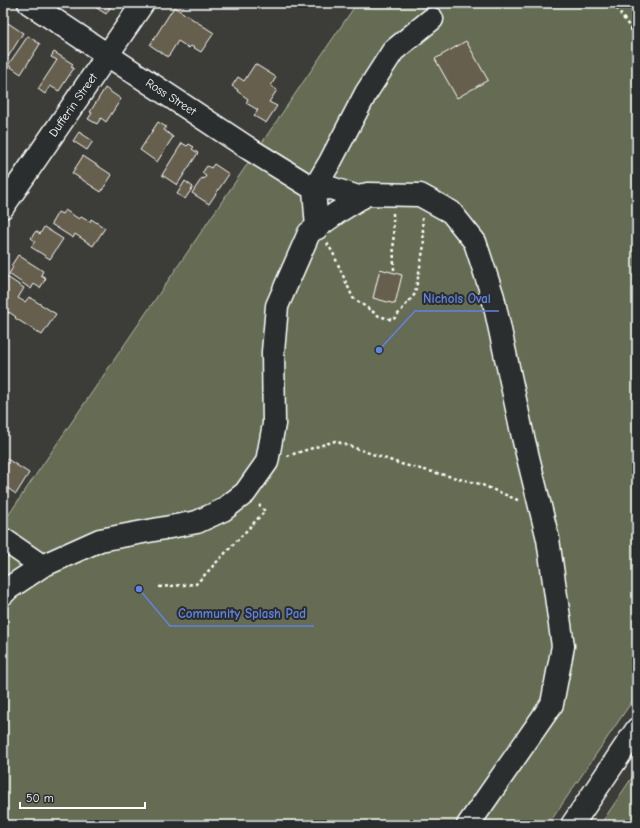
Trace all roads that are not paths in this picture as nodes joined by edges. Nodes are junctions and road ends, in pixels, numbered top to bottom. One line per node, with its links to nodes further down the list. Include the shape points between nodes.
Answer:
1 (29, 3): 4 (street, Ross Street)
2 (143, 3): 4 (street, Dufferin Street)
3 (432, 19): 5 (street, via 393,52 366,93)
4 (108, 55): 5 (street, Ross Street); 7 (street, Dufferin Street)
5 (314, 189): 6 (street, via 331,188); 8 (street)
6 (361, 198): 8 (street); 13 (street, via 367,194 420,195 451,212 475,242 493,297 548,539 563,646 552,704)
7 (3, 207)
8 (317, 228): 10 (street, via 309,234 277,306 273,352 274,424 267,462 245,493 223,510 197,522 100,540)
9 (3, 539): 10 (street)
10 (42, 566): 11 (street)
11 (3, 594)
12 (637, 729): 14 (street)
13 (468, 825)
14 (572, 825)

